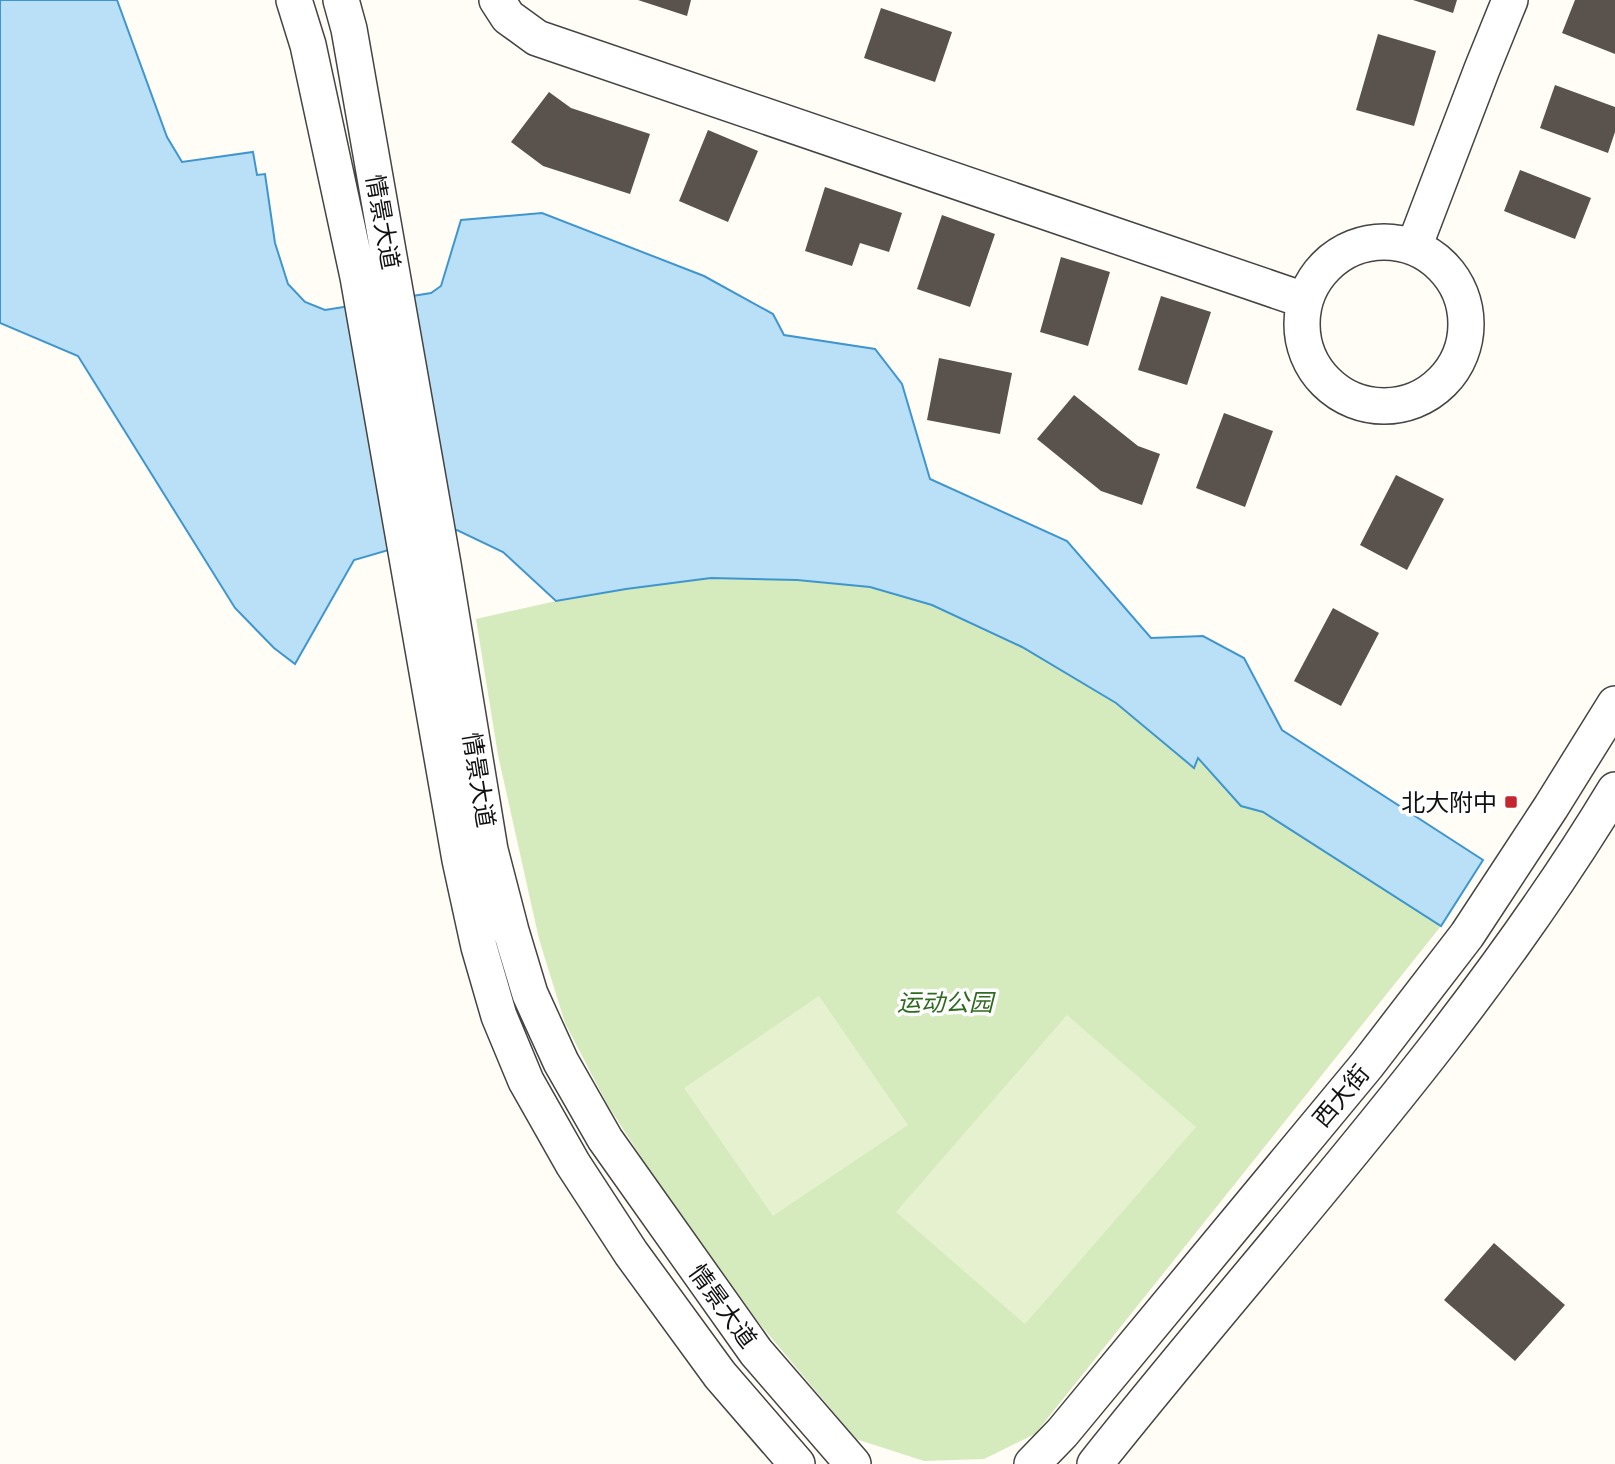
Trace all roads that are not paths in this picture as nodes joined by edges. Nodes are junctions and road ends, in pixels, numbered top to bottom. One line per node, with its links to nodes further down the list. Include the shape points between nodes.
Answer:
1 (294, 0): 6 (street, 情景大道)
2 (341, 0): 6 (street, 情景大道, via 349,29)
3 (497, 0): 7 (street, via 508,17 537,38)
4 (1510, 0): 5 (street)
5 (1414, 247): 7 (street, via 1381,242 1348,250 1321,270); 7 (street, via 1442,265 1461,292 1467,324 1461,356 1443,383 1416,401 1385,407 1355,402 1328,386 1310,360 1301,331)
6 (375, 273): 10 (street, 情景大道, via 443,564 490,850 530,994); 11 (street, 情景大道, via 409,572 460,860 499,1016)
7 (1304, 300)
8 (1615, 704): 14 (street, 西大街, via 1467,935 1367,1065)
9 (1615, 790): 15 (street, 西大街, via 1496,968)
10 (561, 1062): 11 (street); 13 (street, 情景大道, via 605,1139 748,1341)
11 (526, 1080): 12 (street, 情景大道, via 631,1254 720,1375)
12 (797, 1464)
13 (853, 1464)
14 (1032, 1464)
15 (1095, 1464)

